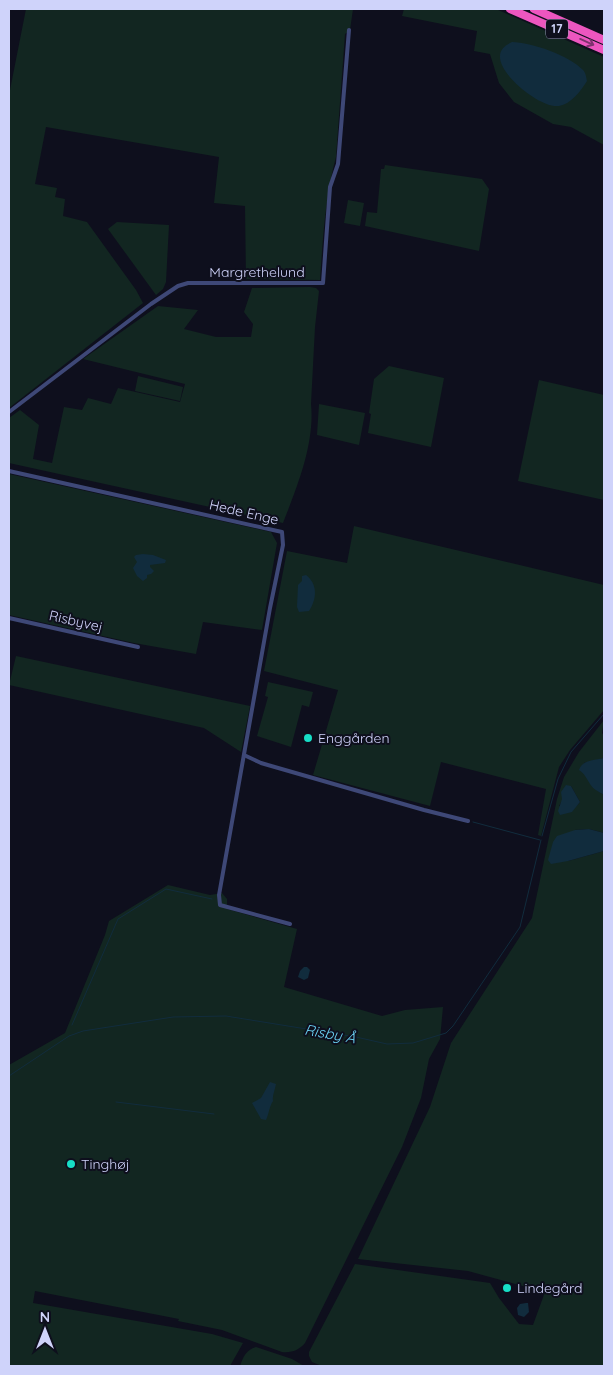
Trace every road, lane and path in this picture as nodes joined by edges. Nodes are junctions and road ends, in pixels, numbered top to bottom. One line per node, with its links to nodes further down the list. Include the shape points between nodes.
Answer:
1 (510, 9): 5 (highway, 17, one-way to 5)
2 (534, 9): 4 (highway, 17)
3 (349, 30): 6 (street, Margrethelund, via 338,164 330,187 323,283 188,283 178,286)
4 (604, 40)
5 (604, 50)
6 (9, 412)
7 (9, 471): 10 (street, Hede Enge, via 282,532 283,545)
8 (9, 618): 9 (street, Risbyvej)
9 (138, 646)
10 (244, 755): 11 (street, via 261,763); 12 (street, Hede Enge, via 219,895 220,905)
11 (468, 821)
12 (290, 924)

